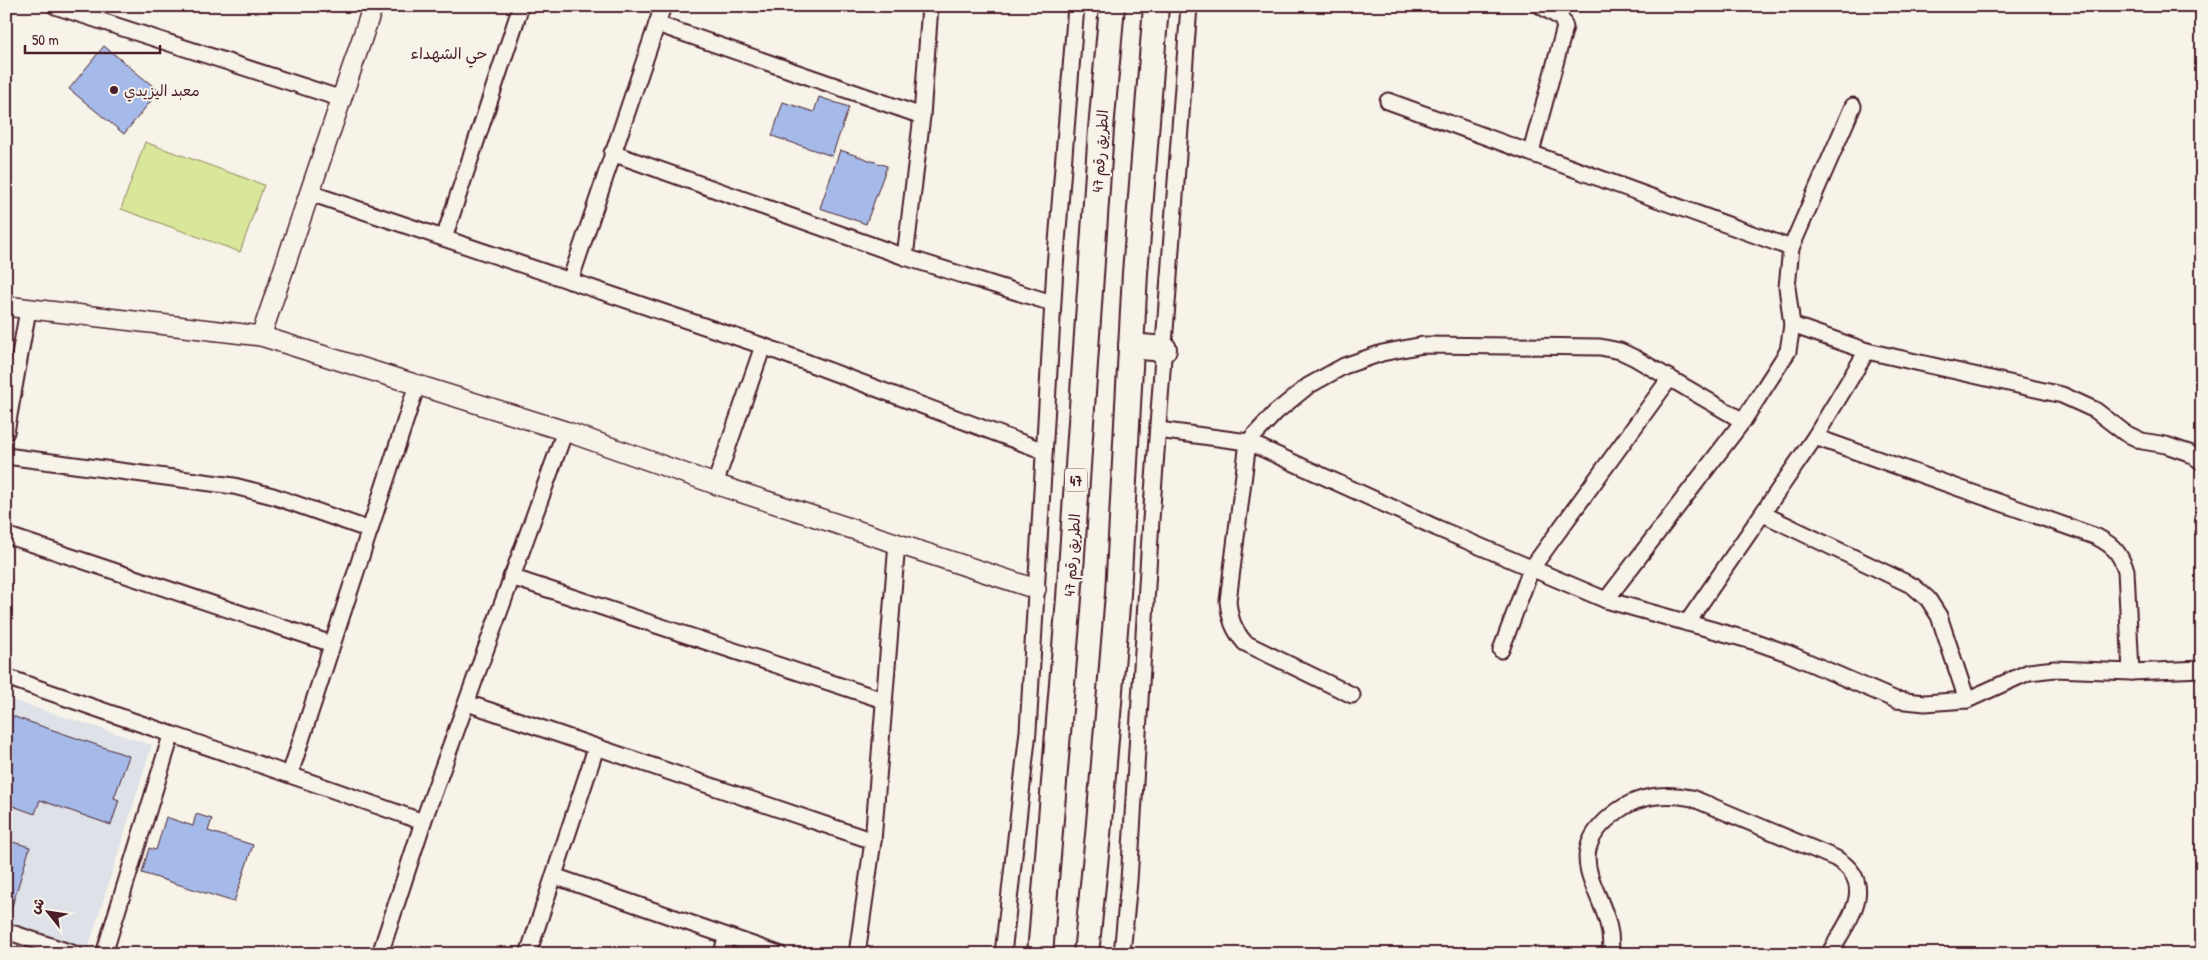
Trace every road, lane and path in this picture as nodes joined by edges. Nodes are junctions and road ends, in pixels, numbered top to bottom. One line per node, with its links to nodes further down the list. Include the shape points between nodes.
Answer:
1 (55, 6): 12 (street)
2 (373, 6): 12 (street)
3 (521, 6): 19 (street)
4 (663, 6): 11 (street)
5 (930, 6): 15 (street)
6 (1076, 6): 23 (street)
7 (1112, 6): 78 (highway, الطريق رقم 47 / 47)
8 (1156, 6): 29 (highway, via 1143,148)
9 (1189, 6): 30 (street)
10 (1541, 6): 16 (street, via 1561,18 1565,27)
11 (657, 24): 15 (street); 17 (street)
12 (342, 99): 18 (street)
13 (1388, 101): 16 (street)
14 (1853, 106): 20 (street)
15 (922, 116): 21 (street)
16 (1531, 152): 20 (street)
17 (612, 153): 21 (street); 22 (street)
18 (310, 193): 19 (street); 27 (street)
19 (444, 238): 22 (street)
20 (1791, 248): 26 (street, via 1787,287)
21 (905, 257): 23 (street)
22 (570, 280): 28 (street)
23 (1052, 303): 40 (street)
24 (6, 306): 25 (street)
25 (28, 310): 27 (street); 37 (street)
26 (1792, 325): 31 (street); 34 (street, via 1788,350)
27 (261, 336): 33 (street)
28 (763, 346): 40 (street); 43 (street)
29 (1131, 346): 30 (highway); 79 (highway, via 1118,594)
30 (1164, 349): 36 (street)
31 (1867, 351): 38 (street); 42 (street, via 2062,396 2095,410 2125,433 2142,441 2189,453)
32 (1670, 378): 34 (street); 39 (street, via 1620,351 1600,347 1422,345 1382,352 1344,366 1308,386 1276,412); 48 (street)
33 (417, 385): 35 (street); 45 (street)
34 (1743, 421): 51 (street)
35 (565, 430): 43 (street); 49 (street)
36 (1158, 430): 39 (street); 80 (street)
37 (6, 432)
38 (1815, 437): 44 (street); 56 (street, via 2110,544 2120,554 2126,570)
39 (1248, 442): 48 (street); 58 (street, via 1228,601 1234,631 1256,650)
40 (1044, 451): 50 (street)
41 (6, 456): 45 (street, via 234,486)
42 (2202, 462)
43 (716, 484): 47 (street)
44 (1763, 514): 52 (street); 60 (street, via 1913,586 1928,599 1939,616)
45 (370, 530): 53 (street)
46 (6, 535): 53 (street)
47 (897, 542): 50 (street); 59 (street)
48 (1531, 569): 51 (street); 54 (street)
49 (511, 577): 59 (street); 61 (street)
50 (1036, 589): 77 (street, via 1028,731)
51 (1606, 600): 52 (street)
52 (1687, 623): 60 (street, via 1787,653 1896,700 1925,704)
53 (332, 644): 64 (street)
54 (1501, 650)
55 (2202, 669): 56 (street)
56 (2131, 672): 60 (street, via 2055,669 2029,672)
57 (6, 676): 62 (street)
58 (1352, 696)
59 (882, 700): 66 (street)
60 (1967, 700)
61 (467, 704): 63 (street); 65 (street)
62 (171, 736): 64 (street); 71 (street)
63 (596, 748): 66 (street); 67 (street)
64 (290, 774): 65 (street)
65 (424, 822): 72 (street)
66 (873, 841): 76 (street)
67 (554, 876): 69 (street); 73 (street)
68 (6, 931): 70 (street)
69 (726, 937): 74 (street); 75 (street)
70 (75, 954)
71 (104, 954)
72 (380, 954)
73 (528, 954)
74 (722, 954)
75 (779, 954)
76 (857, 954)
77 (1003, 954)
78 (1040, 954)
79 (1086, 954)
80 (1122, 954)
81 (1610, 954): 82 (street, via 1612,933 1587,865 1591,842 1603,823 1622,808 1644,798 1668,795 1692,798 1835,858 1848,868 1856,882 1857,901)
82 (1829, 954)

